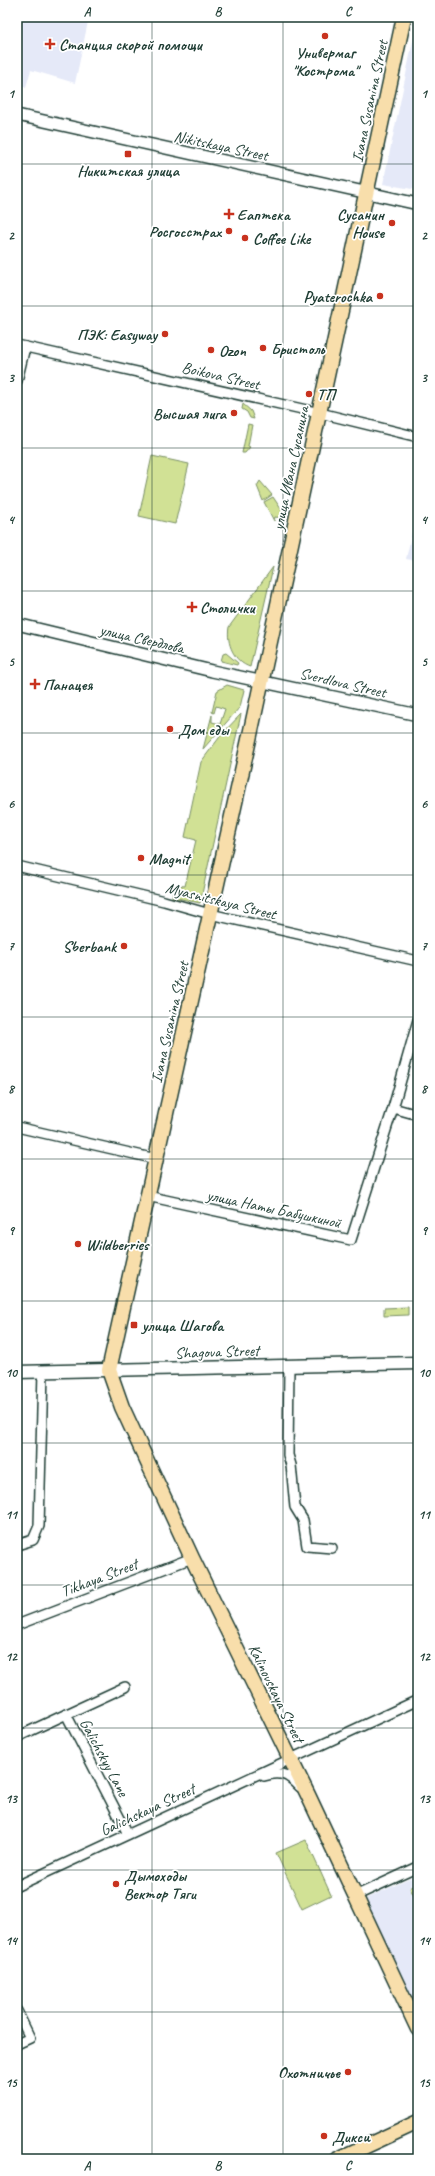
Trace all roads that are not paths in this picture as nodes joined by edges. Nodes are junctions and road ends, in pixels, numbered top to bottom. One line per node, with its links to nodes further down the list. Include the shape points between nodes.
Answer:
1 (403, 18): 3 (main road, Ivana Susanina Street)
2 (17, 115): 3 (street, Nikitskaya Street)
3 (366, 192): 4 (street, Nikitskaya Street); 7 (main road, улица Ивана Сусанина)
4 (418, 204)
5 (21, 346): 6 (street); 7 (street, Boikova Street)
6 (17, 381)
7 (320, 412): 8 (street, Boikova Street); 10 (main road, улица Ивана Сусанина)
8 (418, 437)
9 (17, 624): 10 (street, улица Свердлова)
10 (261, 681): 11 (street, Sverdlova Street); 13 (main road, Ivana Susanina Street)
11 (418, 715)
12 (17, 866): 13 (street, Myasnitskaya Street)
13 (210, 914): 14 (street, Myasnitskaya Street); 19 (main road, Ivana Susanina Street)
14 (418, 961)
15 (418, 1020): 16 (street, улица Наты Бабушкиной)
16 (393, 1108): 17 (street); 20 (street, улица Наты Бабушкиной, via 351,1240)
17 (418, 1115)
18 (17, 1127): 19 (street)
19 (156, 1160): 20 (main road, Ivana Susanina Street)
20 (148, 1196): 23 (main road, Ivana Susanina Street)
21 (418, 1363): 22 (main road, Shagova Street)
22 (289, 1365): 23 (main road, Shagova Street); 27 (street, via 288,1455 295,1506 304,1520 307,1546)
23 (109, 1370): 24 (main road, Shagova Street); 28 (main road, Kalinovskaya Street, via 122,1407)
24 (43, 1371): 25 (main road, Shagova Street); 26 (street, via 39,1526 33,1540)
25 (17, 1372)
26 (17, 1545)
27 (332, 1548)
28 (192, 1558): 29 (street, Tikhaya Street); 34 (main road, Kalinovskaya Street)
29 (17, 1624)
30 (125, 1687): 32 (street, Galichskyy Lane)
31 (418, 1700): 34 (street, Galichskaya Street)
32 (66, 1714): 33 (street, Galichskyy Lane); 37 (street, Galichskyy Lane)
33 (17, 1737)
34 (290, 1760): 35 (street, Galichskaya Street); 36 (main road, Kalinovskaya Street)
35 (249, 1779): 36 (street, via 283,1774 291,1777); 37 (street, Galichskaya Street)
36 (308, 1795): 40 (main road, Kalinovskaya Street)
37 (128, 1834): 39 (street, Galichskaya Street)
38 (418, 1867): 40 (street)
39 (17, 1886)
40 (355, 1896): 42 (main road, Kalinovskaya Street)
41 (17, 2010): 43 (street, via 30,2038)
42 (418, 2029)
43 (17, 2044)
44 (418, 2122): 45 (main road)
45 (338, 2159)

